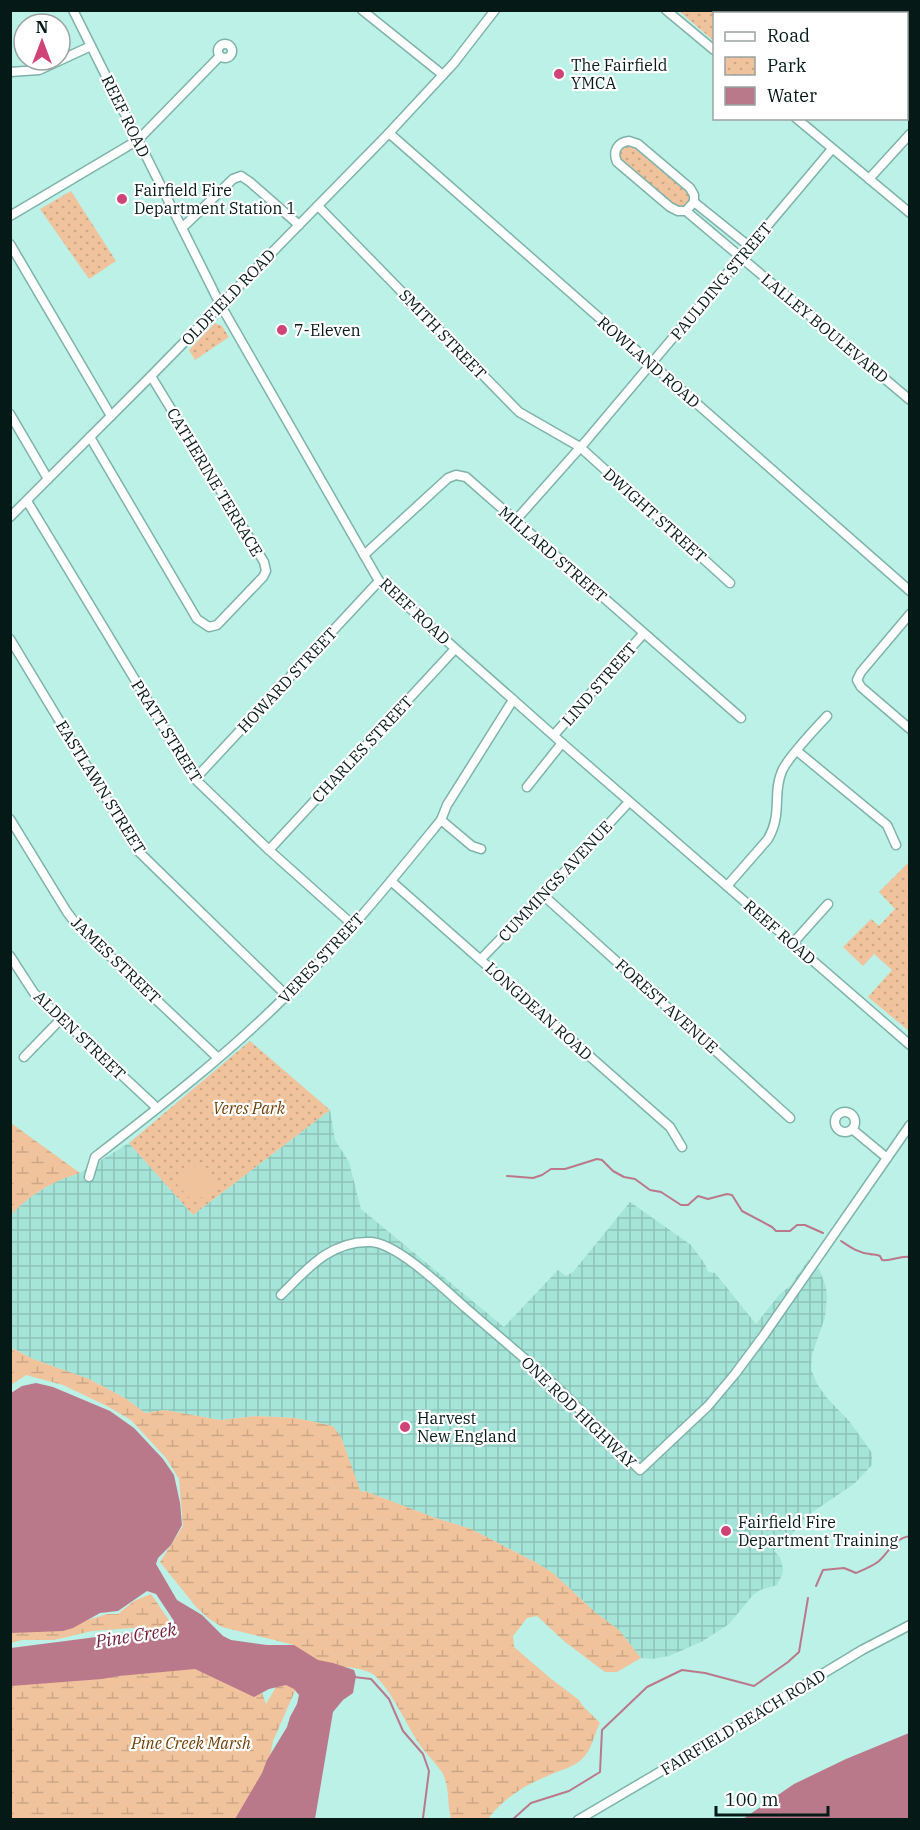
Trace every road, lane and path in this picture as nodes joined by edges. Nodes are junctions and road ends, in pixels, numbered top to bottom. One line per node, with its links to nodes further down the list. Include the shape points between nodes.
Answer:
1 (73, 10): 5 (street, REEF ROAD)
2 (362, 10): 9 (street)
3 (495, 10): 9 (street, OLDFIELD ROAD)
4 (666, 10): 6 (street)
5 (91, 46): 8 (street, via 39,70); 13 (street, REEF ROAD)
6 (713, 49)
7 (220, 56): 13 (street)
8 (10, 72)
9 (443, 75): 11 (street, OLDFIELD ROAD)
10 (798, 120): 14 (street)
11 (389, 133): 17 (street, OLDFIELD ROAD); 27 (street, ROWLAND ROAD)
12 (909, 134): 15 (street)
13 (138, 141): 20 (street); 22 (street, REEF ROAD)
14 (832, 149): 15 (street); 24 (street, PAULDING STREET)
15 (869, 179): 19 (street)
16 (694, 202): 18 (street); 18 (street, LALLEY BOULEVARD, via 690,188 638,144 620,144 615,150 619,165 670,207); 24 (street)
17 (318, 206): 21 (street, OLDFIELD ROAD); 33 (street, SMITH STREET, via 519,412)
18 (686, 211): 25 (street, LALLEY BOULEVARD)
19 (909, 213)
20 (10, 216)
21 (299, 225): 22 (street, via 241,176 233,179); 26 (street, OLDFIELD ROAD)
22 (182, 228): 26 (street, REEF ROAD)
23 (10, 244): 31 (street)
24 (750, 247): 25 (street, PAULDING STREET)
25 (740, 257): 27 (street, PAULDING STREET); 29 (street, LALLEY BOULEVARD)
26 (220, 304): 28 (street, OLDFIELD ROAD); 38 (street, REEF ROAD)
27 (652, 363): 33 (street, PAULDING STREET); 41 (street, ROWLAND ROAD)
28 (151, 376): 31 (street, OLDFIELD ROAD); 32 (street, CATHERINE TERRACE, via 264,562 263,577 217,625 208,627 197,619)
29 (909, 400)
30 (10, 414): 34 (street)
31 (111, 416): 32 (street, OLDFIELD ROAD)
32 (90, 437): 34 (street, OLDFIELD ROAD)
33 (580, 447): 37 (street, PAULDING STREET); 40 (street, DWIGHT STREET)
34 (48, 479): 35 (street, OLDFIELD ROAD)
35 (27, 501): 36 (street, OLDFIELD ROAD); 53 (street, PRATT STREET)
36 (10, 517)
37 (515, 521): 38 (street, MILLARD STREET, via 466,477 456,475); 43 (street, MILLARD STREET)
38 (364, 555): 39 (street, REEF ROAD)
39 (379, 580): 45 (street, REEF ROAD); 53 (street, HOWARD STREET)
40 (730, 583)
41 (909, 591)
42 (909, 614): 49 (street, via 858,680)
43 (643, 633): 48 (street, MILLARD STREET); 50 (street, LIND STREET)
44 (10, 639): 69 (street, EASTLAWN STREET, via 138,851)
45 (455, 649): 46 (street, REEF ROAD); 60 (street, CHARLES STREET)
46 (513, 700): 50 (street, REEF ROAD); 57 (street, VERES STREET)
47 (826, 716): 52 (street)
48 (741, 718)
49 (909, 729)
50 (554, 735): 51 (street, REEF ROAD)
51 (562, 743): 54 (street); 55 (street, REEF ROAD)
52 (797, 751): 58 (street, via 886,825); 62 (street, via 782,770 777,815 768,839)
53 (195, 779): 60 (street, PRATT STREET)
54 (527, 787)
55 (629, 802): 62 (street, REEF ROAD); 63 (street, CUMMINGS AVENUE)
56 (10, 819): 73 (street, JAMES STREET, via 76,924)
57 (441, 820): 59 (street); 61 (street, VERES STREET)
58 (896, 845)
59 (481, 849)
60 (268, 850): 65 (street, PRATT STREET)
61 (391, 881): 65 (street, VERES STREET); 68 (street, LONGDEAN ROAD)
62 (727, 886): 66 (street, REEF ROAD)
63 (543, 895): 68 (street, CUMMINGS AVENUE); 75 (street, FOREST AVENUE)
64 (828, 904): 66 (street)
65 (353, 925): 69 (street, VERES STREET)
66 (793, 943): 71 (street, REEF ROAD)
67 (10, 956): 70 (street, ALDEN STREET, via 34,993)
68 (481, 959): 78 (street, LONGDEAN ROAD, via 670,1127)
69 (287, 996): 73 (street, VERES STREET)
70 (61, 1019): 72 (street); 74 (street, ALDEN STREET)
71 (909, 1045)
72 (24, 1057)
73 (218, 1058): 74 (street, VERES STREET)
74 (157, 1108): 80 (street, VERES STREET, via 95,1157)
75 (790, 1118)
76 (909, 1125): 79 (street, ONE ROD HIGHWAY)
77 (852, 1129): 79 (street)
78 (682, 1147)
79 (887, 1158): 81 (street, ONE ROD HIGHWAY, via 735,1374 708,1406 640,1470 528,1362 395,1250 374,1242 340,1246 321,1256)
80 (89, 1177)
81 (281, 1295)
82 (909, 1625): 83 (street, FAIRFIELD BEACH ROAD)
83 (578, 1820)

